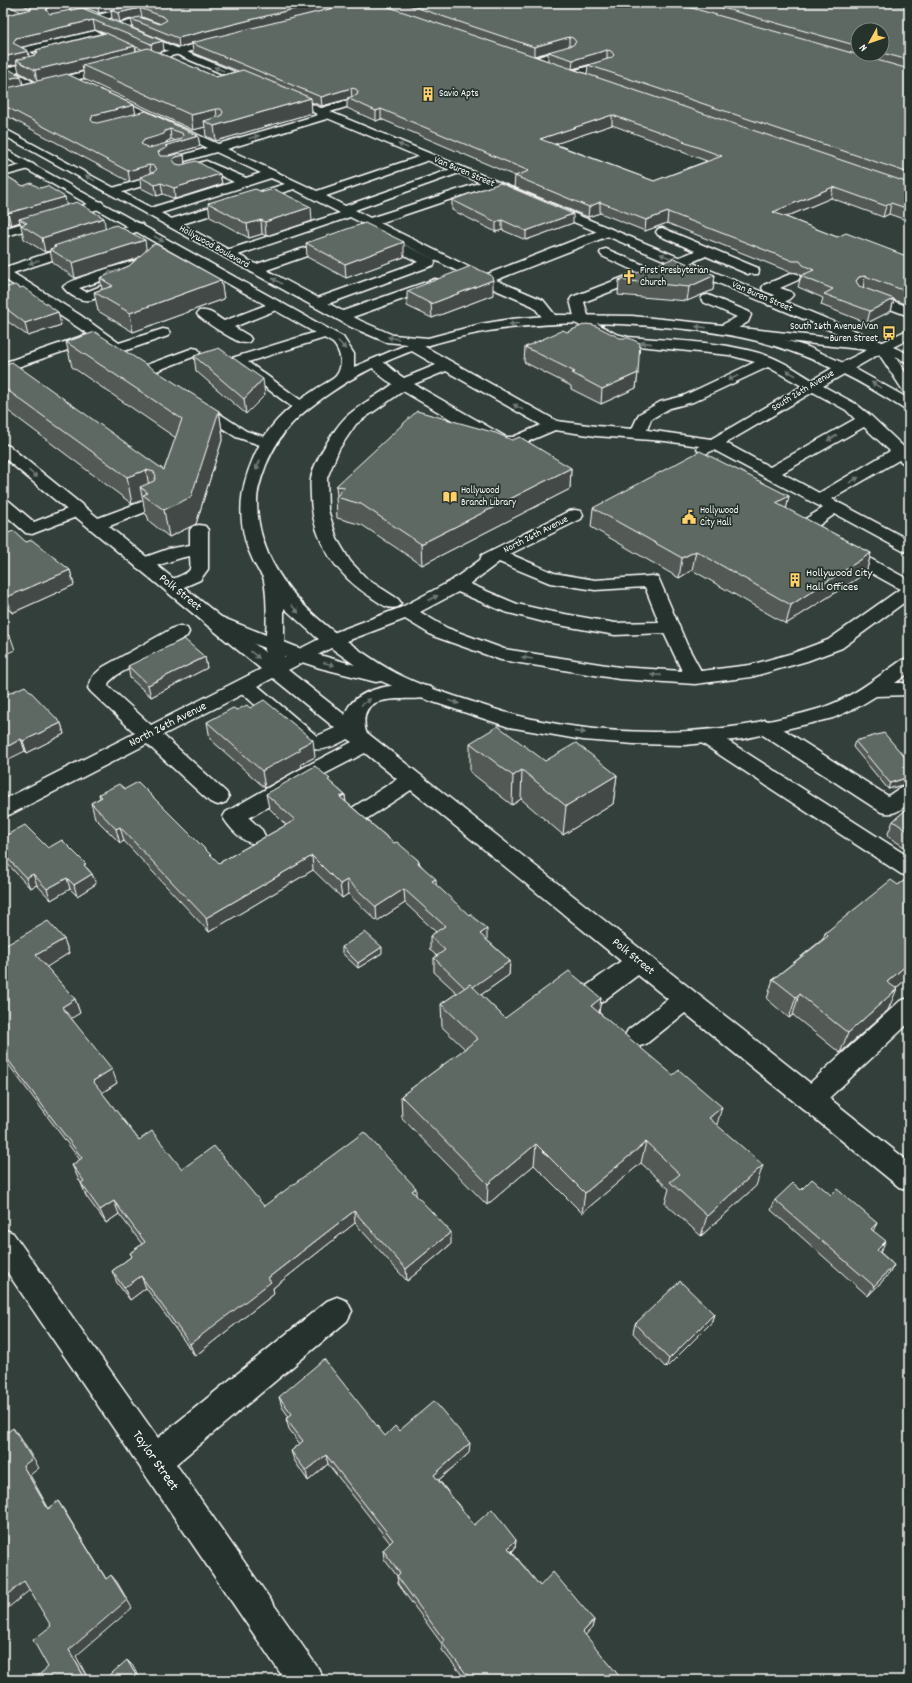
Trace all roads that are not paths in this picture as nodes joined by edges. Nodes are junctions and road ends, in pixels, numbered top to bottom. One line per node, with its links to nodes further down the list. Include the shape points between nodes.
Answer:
1 (65, 4): 2 (main road, Van Buren Street)
2 (83, 8): 4 (main road); 5 (main road, Van Buren Street)
3 (131, 10): 5 (main road)
4 (68, 15)
5 (100, 19): 6 (main road); 7 (main road, Van Buren Street)
6 (84, 24)
7 (118, 27): 8 (main road, via 141,21); 12 (main road, Van Buren Street)
8 (162, 29)
9 (231, 39): 12 (main road)
10 (110, 40): 13 (main road); 14 (main road); 14 (main road, via 95,34 21,51)
11 (569, 51): 18 (main road, via 530,60)
12 (177, 52): 13 (main road); 21 (main road, Van Buren Street, one-way to 12)
13 (152, 58): 15 (main road); 19 (main road)
14 (27, 59): 24 (main road, via 6,71)
15 (165, 64)
16 (607, 64): 18 (main road)
17 (53, 74): 19 (main road)
18 (572, 74): 20 (main road)
19 (68, 79): 22 (main road); 24 (main road)
20 (586, 79)
21 (244, 80): 23 (main road); 28 (main road, Van Buren Street)
22 (82, 84)
23 (229, 84)
24 (36, 87): 26 (main road)
25 (101, 94): 29 (main road)
26 (3, 95)
27 (352, 102): 28 (main road)
28 (324, 114): 32 (main road, Van Buren Street); 38 (main road, one-way to 28)
29 (149, 116): 30 (main road); 31 (main road)
30 (135, 120)
31 (164, 123): 33 (main road); 37 (main road)
32 (346, 123): 34 (main road); 42 (main road, Van Buren Street, one-way to 32)
33 (144, 128)
34 (330, 128)
35 (3, 131): 53 (main road, Hollywood Boulevard, one-way to 35)
36 (205, 132): 37 (main road)
37 (192, 136): 38 (main road)
38 (217, 148): 41 (main road); 43 (main road)
39 (3, 151): 44 (main road, Hollywood Boulevard)
40 (249, 152): 41 (main road)
41 (234, 156): 47 (main road)
42 (428, 157): 45 (main road, Van Buren Street); 54 (main road)
43 (167, 163)
44 (29, 166): 46 (main road); 55 (main road, Hollywood Boulevard)
45 (458, 170): 51 (main road, Van Buren Street); 56 (main road)
46 (3, 173)
47 (271, 174): 50 (main road); 52 (main road)
48 (168, 175): 50 (main road, via 206,164)
49 (151, 180): 53 (main road)
50 (244, 182): 57 (main road)
51 (489, 183): 58 (main road); 61 (main road, Van Buren Street)
52 (295, 185): 54 (main road); 59 (main road)
53 (114, 192): 57 (main road, Hollywood Boulevard)
54 (315, 196): 56 (main road)
55 (98, 205): 60 (main road, Hollywood Boulevard); 63 (main road)
56 (347, 211): 58 (main road); 69 (main road)
57 (150, 212): 59 (main road, Hollywood Boulevard)
58 (370, 222): 75 (main road)
59 (172, 223): 69 (main road, Hollywood Boulevard)
60 (138, 227): 66 (main road, Hollywood Boulevard, one-way to 66); 74 (main road, one-way to 74)
61 (607, 232): 71 (main road, Van Buren Street, one-way to 61); 77 (main road)
62 (662, 232): 67 (main road)
63 (3, 233)
64 (360, 233): 81 (main road, via 367,231 429,262)
65 (345, 238): 72 (main road)
66 (179, 250): 70 (main road); 82 (main road, Hollywood Boulevard)
67 (706, 251): 71 (main road); 73 (main road)
68 (606, 253): 86 (main road, via 648,272 577,300)
69 (228, 254): 72 (main road, Hollywood Boulevard)
70 (157, 258): 70 (main road, one-way to 70, via 83,281 70,287 86,297 127,280)
71 (680, 262): 80 (main road, Van Buren Street)
72 (256, 269): 81 (main road, Hollywood Boulevard, one-way to 72)
73 (753, 271)
74 (3, 272): 93 (main road, via 22,291 75,318)
75 (466, 272): 77 (main road); 85 (main road)
76 (793, 277): 80 (main road, via 769,288 786,295)
77 (484, 280): 87 (main road, via 538,304)
78 (862, 293): 83 (main road)
79 (708, 299): 89 (main road, via 744,316)
80 (773, 302): 97 (main road, Van Buren Street)
81 (317, 303): 85 (main road, Hollywood Boulevard)
82 (276, 305): 88 (main road); 91 (main road, Hollywood Boulevard)
83 (909, 312)
84 (204, 314): 88 (main road)
85 (342, 316): 95 (main road, Hollywood Boulevard, one-way to 85, via 391,339 371,332)
86 (580, 319): 87 (main road); 89 (main road, one-way to 86, via 634,320); 101 (main road, one-way to 86, via 729,352 628,341 611,337)
87 (552, 320): 95 (main road, one-way to 95, via 500,326)
88 (223, 326): 94 (main road)
89 (727, 330): 97 (main road); 104 (main road, via 804,352)
90 (162, 333): 98 (main road)
91 (326, 333): 106 (main road, Hollywood Boulevard, one-way to 106, via 346,348 349,358); 112 (main road, via 237,361)
92 (909, 333): 97 (main road, South 26th Avenue)
93 (98, 335): 98 (main road); 105 (main road)
94 (244, 339)
95 (432, 341): 96 (main road)
96 (415, 347): 102 (main road); 103 (main road)
97 (882, 347): 100 (main road, Van Buren Street); 104 (main road, South 26th Avenue); 109 (main road)
98 (117, 349): 99 (main road, via 142,367)
99 (193, 352)
100 (909, 359)
101 (768, 361): 108 (main road, one-way to 101); 115 (main road, one-way to 115, via 644,417)
102 (376, 363): 106 (main road); 107 (main road)
103 (445, 366): 107 (main road); 114 (main road, one-way to 103)
104 (844, 367): 108 (main road, South 26th Avenue); 111 (main road, one-way to 104)
105 (3, 368)
106 (342, 379): 112 (main road)
107 (403, 384): 114 (main road, via 504,442 516,441); 138 (main road, via 352,421 331,449 318,478 320,510 328,539 343,564 362,583)
108 (814, 385): 113 (main road); 117 (main road, South 26th Avenue)
109 (909, 389)
110 (181, 394): 116 (main road, via 241,434)
111 (909, 406)
112 (301, 407): 116 (main road, via 276,431)
113 (866, 419): 120 (main road); 121 (main road, one-way to 121)
114 (553, 425): 115 (main road)
115 (638, 433): 117 (main road)
116 (269, 443): 133 (main road, one-way to 133, via 254,475 249,501 258,551)
117 (715, 444): 119 (main road, South 26th Avenue); 121 (main road)
118 (3, 449): 125 (main road, Polk Street, one-way to 125)
119 (699, 453)
120 (905, 456): 123 (main road, one-way to 120)
121 (772, 474): 123 (main road)
122 (152, 503): 127 (main road)
123 (827, 503): 129 (main road); 136 (main road, via 803,528)
124 (3, 505): 125 (main road, via 32,529)
125 (78, 510): 127 (main road, Polk Street)
126 (575, 515): 131 (main road, North 26th Avenue)
127 (96, 525): 132 (main road, Polk Street)
128 (200, 530): 130 (main road)
129 (909, 547)
130 (200, 549): 132 (main road, via 174,553); 135 (main road, via 199,569 194,576)
131 (498, 555): 134 (main road, North 26th Avenue); 138 (main road, North 26th Avenue, via 442,576); 140 (main road, via 550,578 595,585 652,581)
132 (143, 564): 135 (main road, Polk Street)
133 (273, 583): 142 (main road, one-way to 142, via 298,613); 143 (main road)
134 (457, 585): 138 (main road, North 26th Avenue, one-way to 134); 140 (main road, via 511,608 548,617 615,629)
135 (171, 586): 139 (main road, Polk Street)
136 (909, 587)
137 (909, 591): 147 (main road, via 835,644 751,671)
138 (399, 608): 142 (main road, North 26th Avenue); 147 (main road, one-way to 138, via 619,673 501,654 440,632)
139 (214, 622): 143 (main road); 146 (main road, Polk Street, one-way to 146)
140 (671, 628): 147 (main road)
141 (180, 632): 154 (main road, via 110,671 100,680 98,688)
142 (332, 640): 144 (main road, North 26th Avenue); 148 (main road)
143 (276, 645): 144 (main road); 146 (main road)
144 (302, 656): 146 (main road, North 26th Avenue); 148 (main road, one-way to 148)
145 (909, 664): 151 (main road)
146 (274, 671): 149 (main road, North 26th Avenue); 155 (main road, Polk Street)
147 (694, 678)
148 (398, 682): 152 (main road)
149 (245, 685): 154 (main road, North 26th Avenue); 155 (main road, via 312,742)
150 (909, 689): 151 (main road)
151 (873, 690): 153 (main road, via 832,712)
152 (424, 692): 155 (main road, one-way to 152, via 354,720 356,711 362,704 375,696 392,692); 156 (main road, one-way to 156, via 507,720 557,730 614,736)
153 (765, 727): 156 (main road); 158 (main road, via 889,807)
154 (148, 735): 159 (main road); 160 (main road, North 26th Avenue)
155 (357, 736): 157 (main road, Polk Street); 162 (main road, via 304,776 234,818)
156 (707, 736): 163 (main road)
157 (412, 780): 161 (main road); 164 (main road, Polk Street)
158 (909, 792)
159 (218, 798)
160 (3, 809)
161 (360, 813)
162 (254, 836)
163 (909, 868)
164 (638, 961): 165 (main road); 166 (main road, Polk Street)
165 (590, 997)
166 (685, 999): 168 (main road); 169 (main road, Polk Street)
167 (909, 1008): 169 (main road)
168 (637, 1037)
169 (810, 1099): 170 (main road, Polk Street)
170 (909, 1178)
171 (3, 1242): 173 (main road, Taylor Street)
172 (337, 1311): 173 (main road)
173 (155, 1461): 174 (main road, Taylor Street)
174 (306, 1680)

